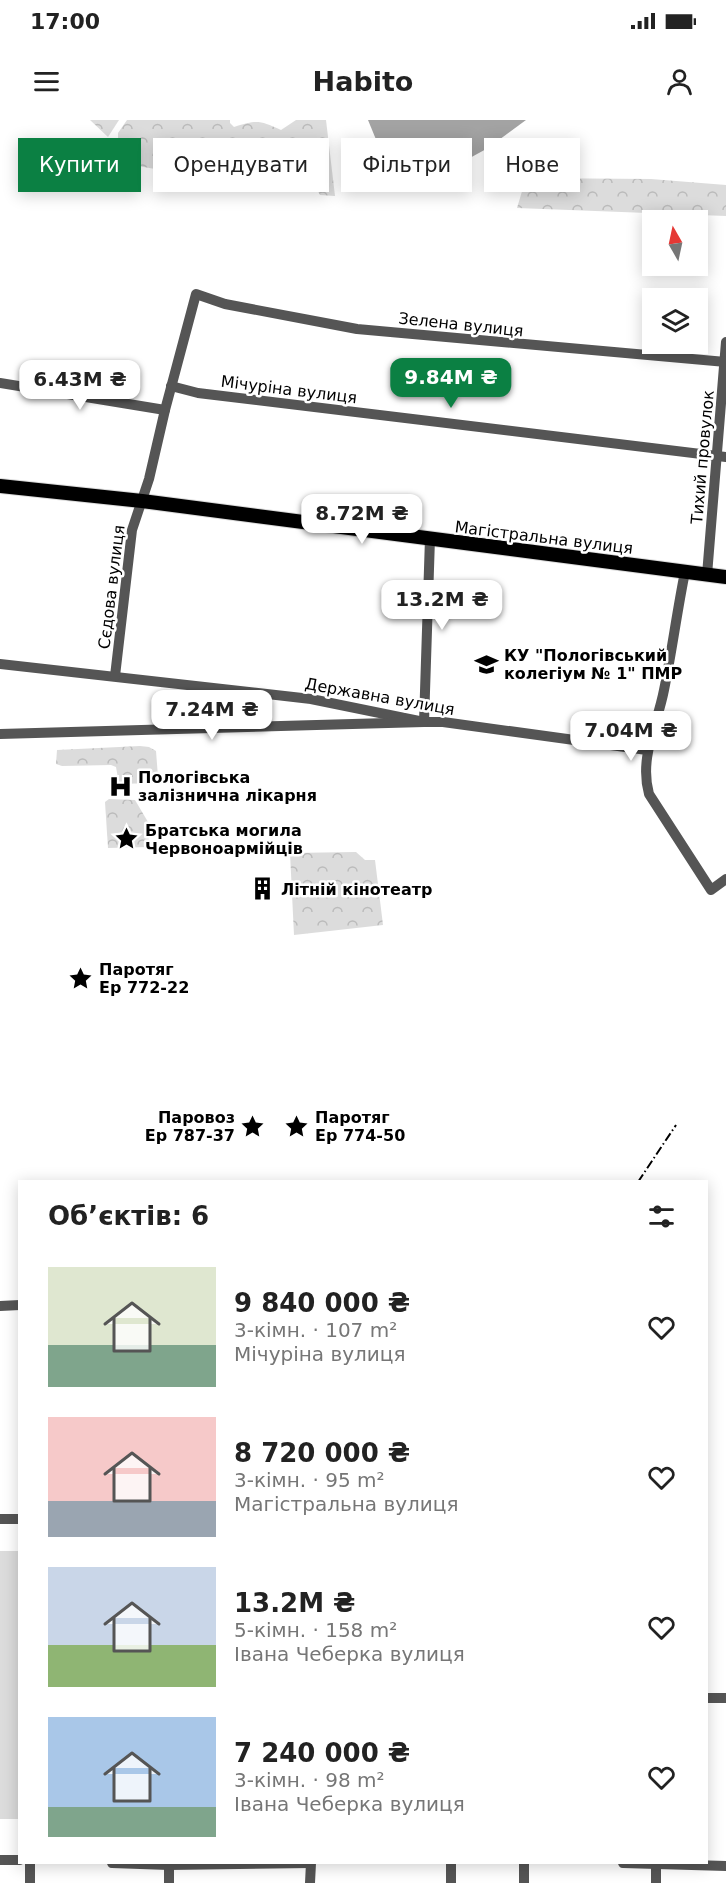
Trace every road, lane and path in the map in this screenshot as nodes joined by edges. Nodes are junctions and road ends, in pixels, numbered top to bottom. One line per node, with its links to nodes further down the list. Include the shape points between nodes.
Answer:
1 (196, 294): 3 (street, Зелена вулиця, via 225,304 357,328); 5 (street, Сєдова вулиця)
2 (726, 342): 3 (street, Тихий провулок)
3 (725, 362): 7 (street, Тихий провулок)
4 (0, 383): 6 (street)
5 (171, 386): 6 (street, Сєдова вулиця); 7 (street, Мічуріна вулиця, via 210,394)
6 (165, 410): 9 (street, Сєдова вулиця)
7 (722, 456): 12 (street, Тихий провулок)
8 (0, 486): 9 (main road, Магістральна вулиця)
9 (142, 501): 10 (main road, Магістральна вулиця); 15 (street, Сєдова вулиця, via 132,530)
10 (430, 538): 11 (main road, Магістральна вулиця); 16 (street)
11 (685, 572): 12 (main road, Магістральна вулиця); 18 (street, via 658,717)
12 (707, 575): 13 (main road, Магістральна вулиця)
13 (726, 577)
14 (0, 664): 15 (street, Державна вулиця)
15 (115, 676): 16 (street, Державна вулиця, via 311,699)
16 (424, 722): 17 (street); 18 (street, Державна вулиця)
17 (0, 734)
18 (647, 750): 19 (street, via 649,794 711,890)
19 (726, 879)
20 (18, 1305): 21 (street)
21 (0, 1306)
22 (0, 1519): 23 (street)
23 (18, 1519)
24 (708, 1698): 25 (street)
25 (726, 1698)
26 (0, 1860): 27 (street)
27 (18, 1860)
28 (30, 1864): 36 (street)
29 (169, 1864): 37 (street)
30 (310, 1864): 38 (street)
31 (451, 1864): 39 (street)
32 (524, 1864): 40 (street)
33 (656, 1864): 41 (street)
34 (679, 1864): 35 (street)
35 (726, 1866)
36 (30, 1883)
37 (169, 1883)
38 (310, 1883)
39 (451, 1883)
40 (524, 1883)
41 (656, 1883)

